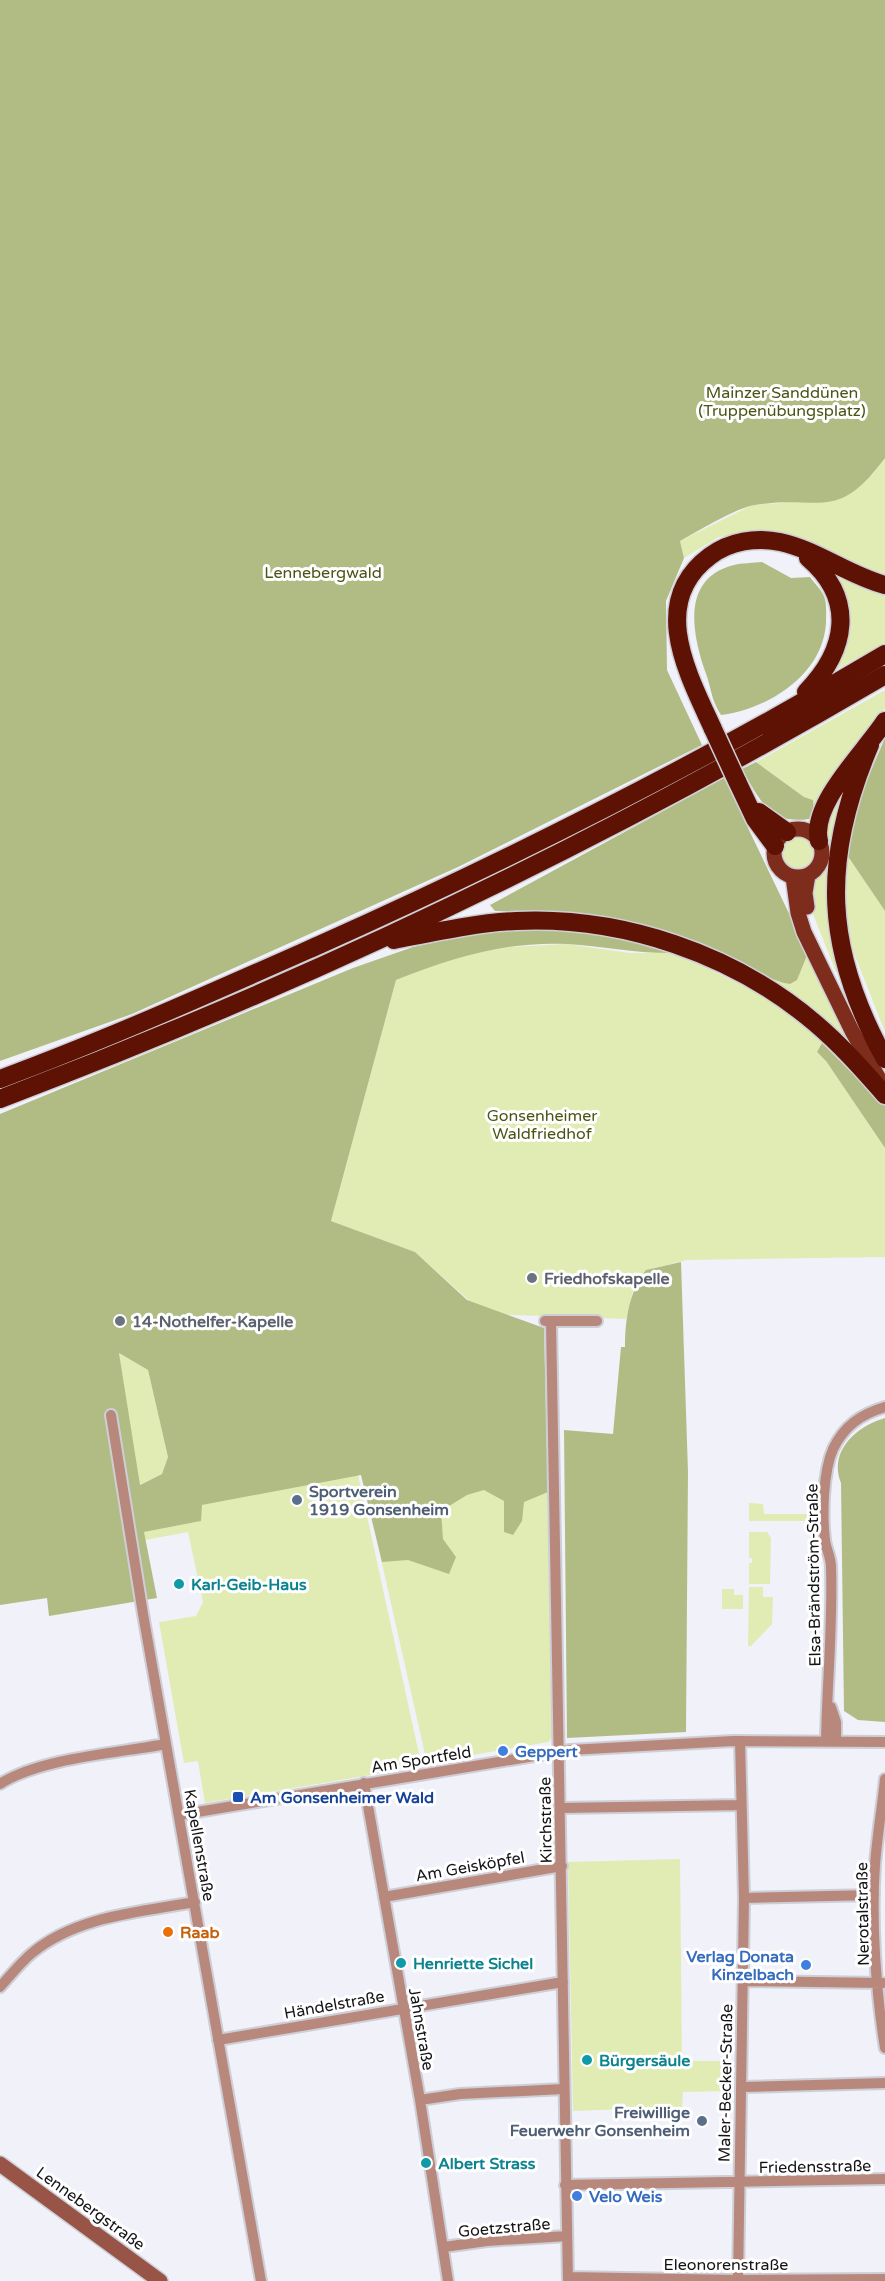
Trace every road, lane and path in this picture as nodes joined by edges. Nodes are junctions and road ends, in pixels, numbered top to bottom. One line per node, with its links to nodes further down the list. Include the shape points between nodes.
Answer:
1 (781, 542): 2 (highway); 5 (highway, via 806,556 825,574 836,594 841,618 828,667); 8 (highway, bridge, via 751,540 717,551 689,577 676,622 678,643 755,819)
2 (885, 585)
3 (885, 654): 5 (highway)
4 (885, 675): 11 (highway, via 620,822)
5 (790, 708): 14 (highway, via 468,878 168,1012)
6 (885, 721): 7 (highway)
7 (870, 745): 9 (highway, via 823,806); 12 (highway, via 842,823 836,901 845,963 857,1000)
8 (781, 839): 9 (main road, via 794,830 808,831); 10 (main road, via 776,862 780,868)
9 (819, 841): 10 (main road, via 819,864)
10 (801, 876): 13 (main road, via 818,945); 15 (main road, via 798,913 804,932)
11 (369, 945): 16 (highway, via 477,924 517,921 597,926 665,942 712,959 782,998 844,1049); 17 (highway, via 170,1032)
12 (885, 1059)
13 (885, 1070)
14 (0, 1079)
15 (885, 1089)
16 (885, 1095)
17 (0, 1099)
18 (597, 1321): 25 (street, Kirchstraße, via 548,1321)
19 (885, 1407): 22 (street, Elsa-Brändström-Straße, via 852,1422 841,1434 828,1464 825,1539 831,1563 829,1699 836,1722)
20 (111, 1415): 24 (street, Kapellenstraße)
21 (740, 1741): 22 (street, Am Sportfeld); 25 (street, Am Sportfeld); 29 (street, Maler-Becker-Straße)
22 (831, 1741): 23 (street, Am Sportfeld)
23 (885, 1742)
24 (166, 1744): 28 (street, via 43,1766); 31 (street, Kapellenstraße)
25 (558, 1751): 27 (street, Am Sportfeld); 30 (street, Kirchstraße)
26 (885, 1779): 33 (street, Nerotalstraße)
27 (364, 1783): 31 (street, Am Sportfeld); 34 (street, Jahnstraße)
28 (0, 1784)
29 (741, 1805): 30 (street); 35 (street, Maler-Becker-Straße)
30 (561, 1808): 32 (street, Kirchstraße)
31 (179, 1815): 36 (street, Kapellenstraße)
32 (561, 1866): 34 (street, Am Geisköpfel); 38 (street, Kirchstraße)
33 (874, 1895): 35 (street); 39 (street, Nerotalstraße)
34 (384, 1897): 41 (street, Jahnstraße)
35 (744, 1898): 37 (street, Maler-Becker-Straße)
36 (195, 1902): 40 (street, via 114,1916 74,1929 33,1953); 42 (street, Kapellenstraße)
37 (742, 1981): 39 (street); 45 (street, Maler-Becker-Straße)
38 (563, 1982): 41 (street, Händelstraße); 46 (street, Kirchstraße)
39 (882, 1983): 43 (street, Nerotalstraße)
40 (0, 1987)
41 (402, 2007): 42 (street, Händelstraße); 47 (street, Jahnstraße)
42 (218, 2040): 57 (street, Kapellenstraße)
43 (885, 2048)
44 (885, 2083): 45 (street)
45 (742, 2088): 50 (street, Maler-Becker-Straße)
46 (564, 2089): 47 (street); 51 (street, Kirchstraße)
47 (420, 2100): 53 (street, Jahnstraße)
48 (0, 2164): 56 (main road, Lennebergstraße)
49 (885, 2179): 50 (street, Friedensstraße)
50 (738, 2183): 51 (street, Friedensstraße); 59 (street, Maler-Becker-Straße)
51 (565, 2185): 52 (street, Kirchstraße)
52 (567, 2236): 53 (street, Goetzstraße); 54 (street, Kirchstraße)
53 (444, 2247): 58 (street, Jahnstraße)
54 (568, 2279): 59 (street, Eleonorenstraße)
55 (885, 2279): 59 (street, Eleonorenstraße)
56 (160, 2281)
57 (261, 2281)
58 (448, 2281)
59 (738, 2281)

